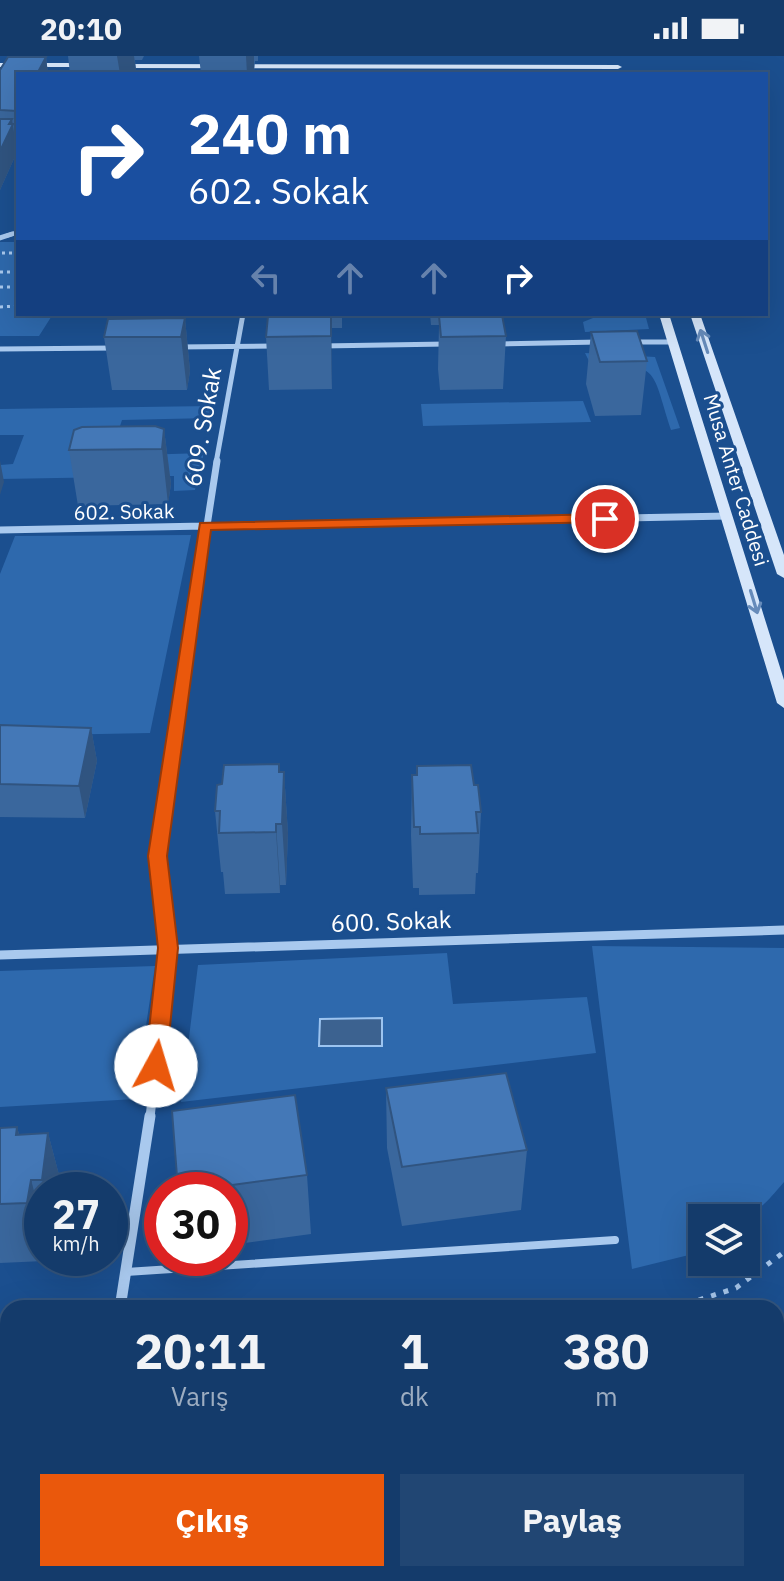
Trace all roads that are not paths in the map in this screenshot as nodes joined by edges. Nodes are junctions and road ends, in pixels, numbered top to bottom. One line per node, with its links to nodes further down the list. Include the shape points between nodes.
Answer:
1 (588, 56): 4 (main road)
2 (614, 56): 7 (main road)
3 (0, 68): 4 (main road); 5 (main road)
4 (592, 70): 7 (main road)
5 (94, 71)
6 (110, 71): 8 (main road)
7 (619, 71)
8 (196, 72)
9 (243, 316): 17 (street, 609. Sokak)
10 (665, 316): 14 (main road, Musa Anter Caddesi)
11 (696, 316): 26 (main road, Musa Anter Caddesi, one-way to 11)
12 (603, 342): 16 (street)
13 (630, 342): 14 (street)
14 (672, 342): 23 (main road, Musa Anter Caddesi)
15 (455, 344): 19 (street)
16 (485, 344)
17 (238, 346): 18 (street); 21 (street); 24 (street, 609. Sokak)
18 (285, 346)
19 (317, 346)
20 (127, 347): 22 (street)
21 (174, 347)
22 (0, 349)
23 (728, 516): 24 (street, 602. Sokak); 27 (main road, Musa Anter Caddesi, one-way to 27)
24 (205, 526): 25 (street, 602. Sokak); 29 (street, 609. Sokak, via 157,856)
25 (0, 532)
26 (784, 574)
27 (784, 703)
28 (784, 930): 29 (street, 600. Sokak)
29 (168, 948): 30 (street, 600. Sokak); 32 (street, 609. Sokak, via 146,1153)
30 (0, 955)
31 (615, 1240): 33 (lane)
32 (128, 1260)
33 (128, 1272)
34 (125, 1276): 35 (street, 609. Sokak)
35 (121, 1300)

